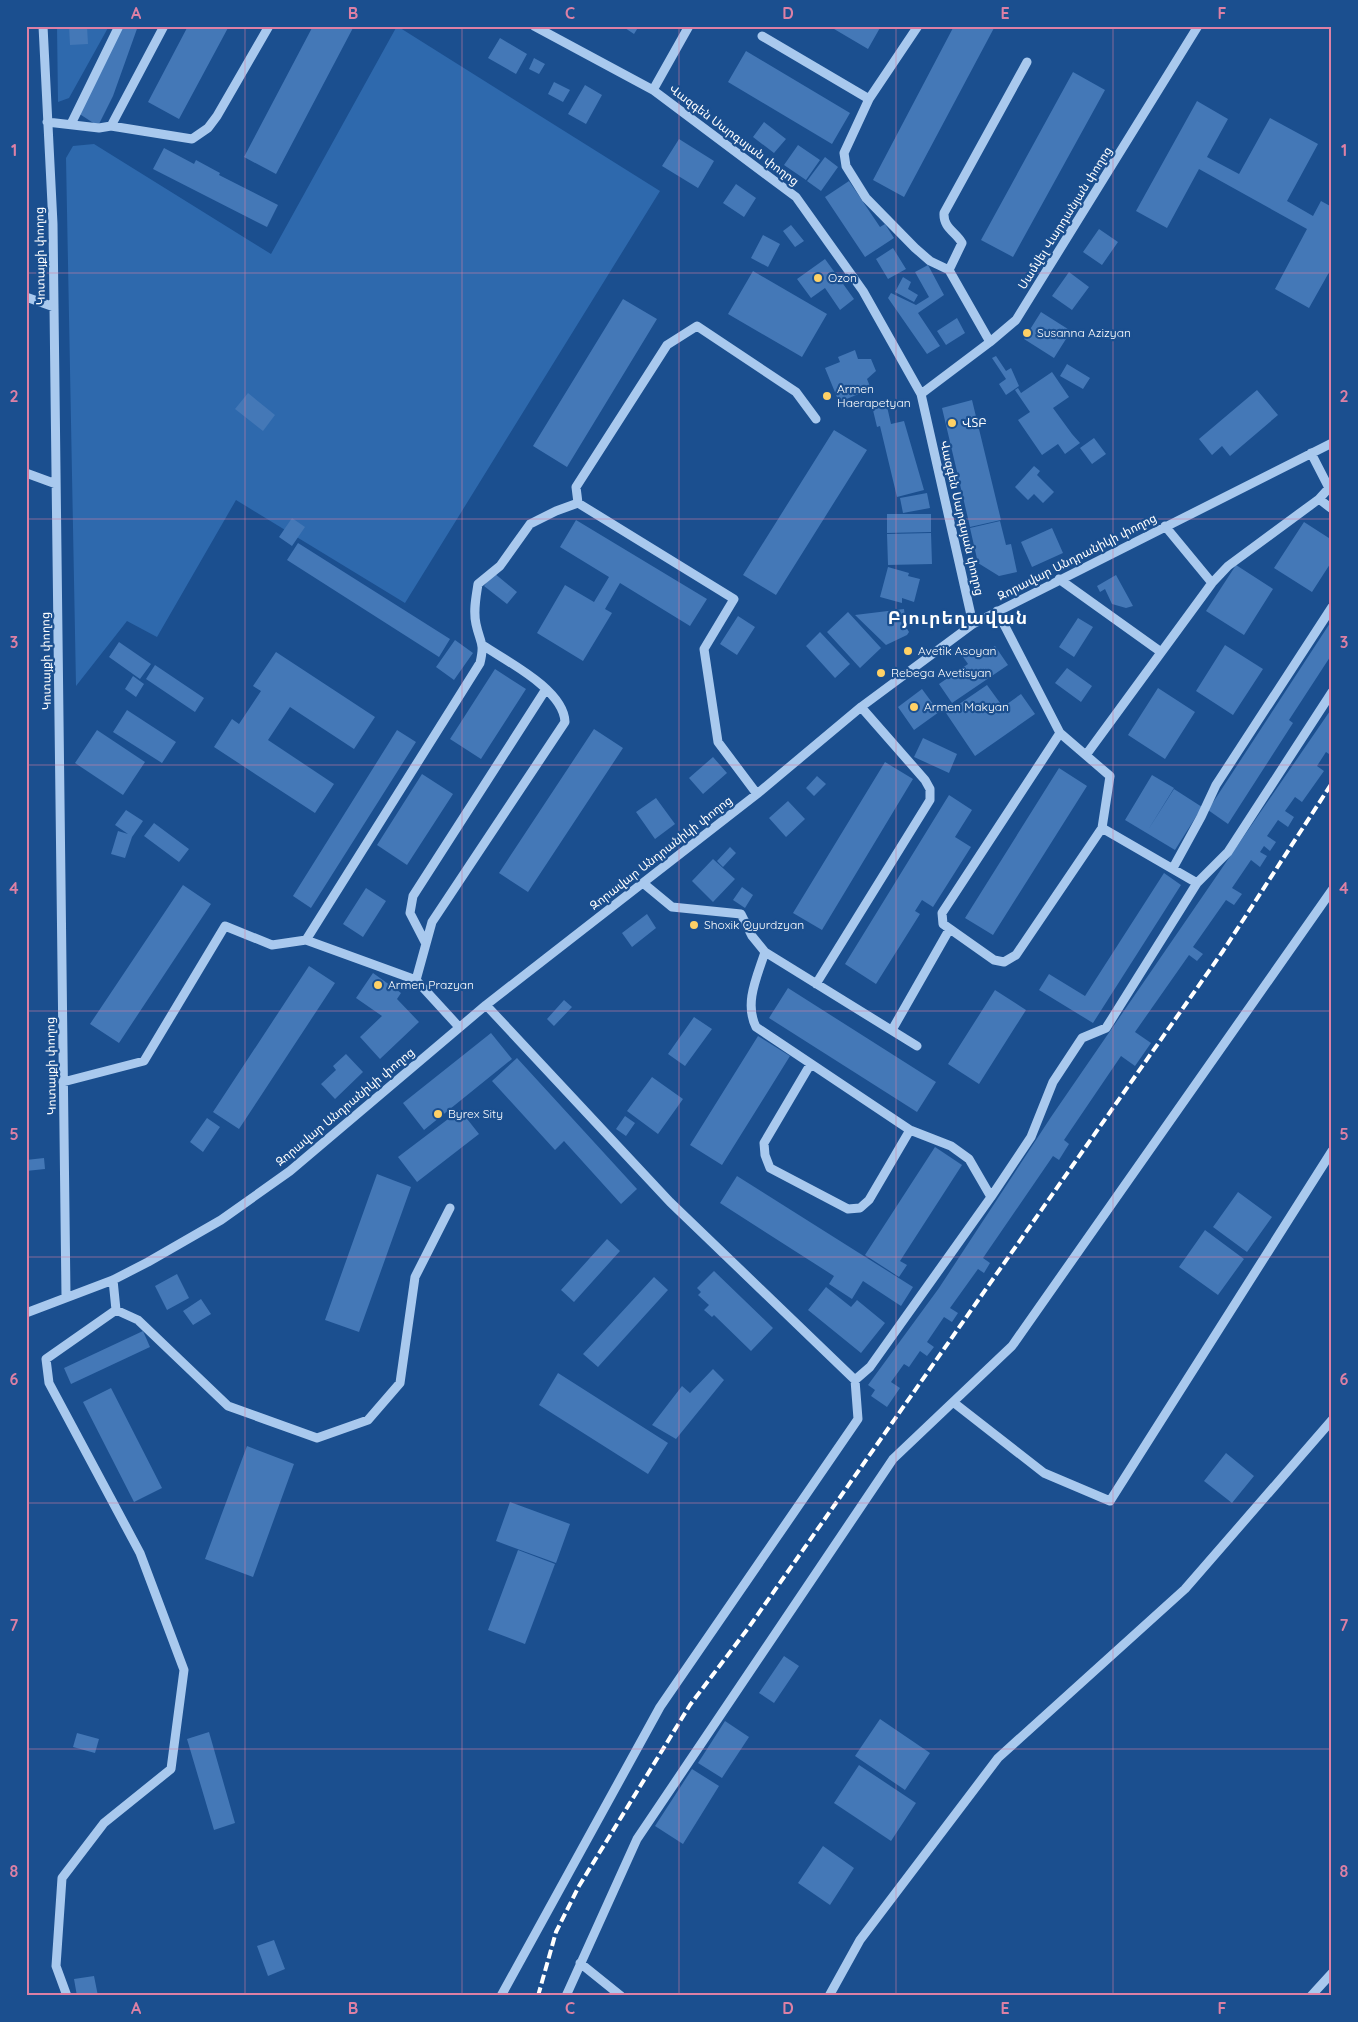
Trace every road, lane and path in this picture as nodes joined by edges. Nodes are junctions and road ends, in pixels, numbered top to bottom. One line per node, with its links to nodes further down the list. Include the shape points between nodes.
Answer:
1 (43, 26): 13 (street, Կոտայքի փողոց)
2 (119, 26): 14 (street)
3 (164, 26): 15 (street)
4 (268, 26): 15 (street, via 217,116 201,134 192,139)
5 (534, 26): 11 (street, Վազգեն Սարգսյան փողոց)
6 (689, 26): 11 (street)
7 (918, 26): 12 (street)
8 (1198, 26): 19 (street, Սամվել Վարդանյան փողոց, via 1016,320)
9 (762, 36): 12 (street)
10 (1027, 62): 16 (street, via 944,213 943,220 962,243)
11 (653, 90): 20 (street, Վազգեն Սարգսյան փողոց, via 796,197 863,291)
12 (868, 99): 16 (street, via 844,153 846,166 866,198 888,222 930,261)
13 (47, 122): 14 (street); 18 (street, Կոտայքի փողոց)
14 (71, 124): 15 (street, via 99,128)
15 (111, 126)
16 (949, 270): 19 (street)
17 (26, 296): 18 (street)
18 (54, 307): 25 (street, Կոտայքի փողոց)
19 (990, 342): 20 (street, Սամվել Վարդանյան փողոց)
20 (921, 394): 34 (street, Վազգեն Սարգսյան փողոց)
21 (816, 419): 27 (street, via 796,392 697,326 667,345 576,487)
22 (1332, 443): 23 (street, Զորավար Անդրանիկի փողոց)
23 (1311, 453): 26 (street, via 1330,485); 29 (street, Զորավար Անդրանիկի փողոց)
24 (26, 473): 25 (street)
25 (56, 484): 59 (street, Կոտայքի փողոց)
26 (1318, 500): 28 (street); 31 (street, via 1228,566)
27 (578, 504): 35 (street, via 530,524 500,566 478,584 476,624); 42 (street, via 734,599 704,649 718,742)
28 (1332, 509)
29 (1165, 526): 30 (street, Զորավար Անդրանիկի փողոց); 31 (street)
30 (1059, 579): 33 (street, Զորավար Անդրանիկի փողոց); 36 (street)
31 (1212, 583): 36 (street)
32 (1332, 607): 44 (street, via 1216,785)
33 (997, 611): 34 (street, Զորավար Անդրանիկի փողոց); 40 (street)
34 (973, 624): 39 (street, Զորավար Անդրանիկի փողոց)
35 (484, 646): 37 (street); 49 (street, via 480,663)
36 (1161, 652): 41 (street)
37 (546, 689): 50 (street, via 413,896 410,913); 50 (street, via 565,712 565,722 432,922)
38 (1332, 692): 46 (street, via 1228,852)
39 (861, 707): 42 (street, Զորավար Անդրանիկի փողոց); 53 (street, via 925,780 930,789 930,800)
40 (1060, 733): 41 (street); 48 (street, via 942,913 943,924)
41 (1086, 755): 43 (street, via 1110,776)
42 (757, 794): 45 (street, Զորավար Անդրանիկի փողոց)
43 (1102, 828): 44 (street); 48 (street, via 1016,956 1004,962 994,960)
44 (1173, 868): 46 (street)
45 (643, 883): 51 (street, via 672,907 741,914); 54 (street, Զորավար Անդրանիկի փողոց)
46 (1197, 883): 62 (street, via 1106,1028 1082,1038 1053,1082 1031,1137)
47 (1332, 890): 69 (street, via 1012,1346)
48 (949, 930): 56 (street)
49 (306, 940): 52 (street); 59 (street, via 272,945 225,926 144,1061)
50 (426, 944): 52 (street)
51 (765, 952): 53 (street); 58 (street, via 753,988 751,1017 756,1027)
52 (416, 980): 55 (street)
53 (816, 984): 56 (street)
54 (486, 1005): 55 (street, Զորավար Անդրանիկի փողոց); 68 (street, via 670,1202)
55 (459, 1028): 64 (street, Զորավար Անդրանիկի փողոց, via 290,1171 187,1241)
56 (892, 1030): 57 (street)
57 (917, 1046)
58 (810, 1065): 60 (street); 60 (street, via 764,1143 770,1168 848,1209 860,1208)
59 (63, 1082): 65 (street, Կոտայքի փողոց)
60 (910, 1130): 62 (street, via 951,1146 969,1159)
61 (1332, 1151): 69 (street, via 1110,1501 1044,1473)
62 (991, 1197): 68 (street, via 870,1367)
63 (450, 1208): 66 (street, via 415,1277 400,1383 368,1420 317,1438 228,1406 138,1320)
64 (113, 1280): 65 (street, Զորավար Անդրանիկի փողոց); 66 (street)
65 (66, 1296): 67 (street, Զորավար Անդրանիկի փողոց)
66 (116, 1310): 73 (street, via 46,1359 49,1383 140,1553 184,1670 171,1769 104,1823 62,1878 56,1966)
67 (26, 1313)
68 (855, 1380): 74 (street, via 858,1419 660,1707)
69 (953, 1402): 71 (street, via 893,1459 637,1839)
70 (1332, 1420): 77 (street, via 1185,1589 998,1758 860,1940)
71 (580, 1963): 75 (street); 76 (street)
72 (1332, 1973): 78 (street)
73 (67, 1996)
74 (501, 1996)
75 (566, 1996)
76 (621, 1996)
77 (829, 1996)
78 (1311, 1996)

